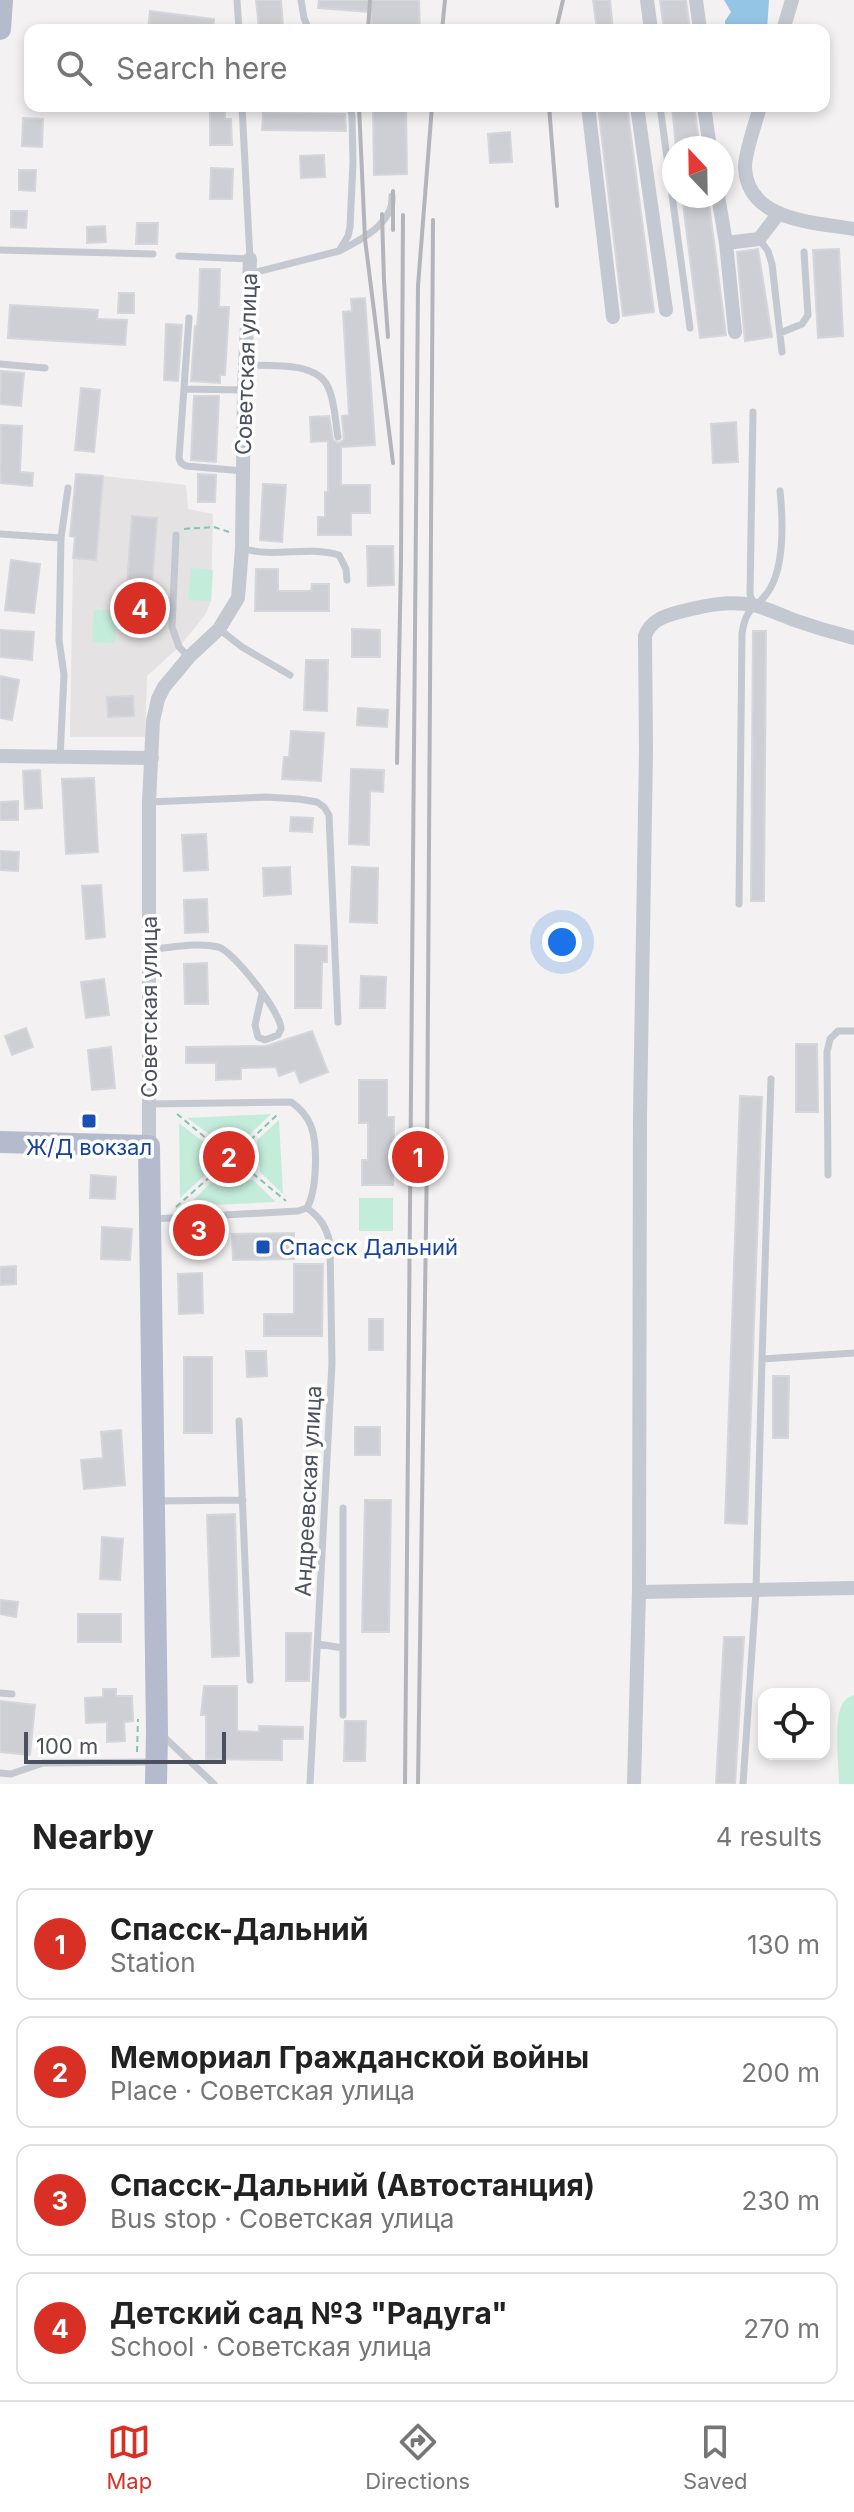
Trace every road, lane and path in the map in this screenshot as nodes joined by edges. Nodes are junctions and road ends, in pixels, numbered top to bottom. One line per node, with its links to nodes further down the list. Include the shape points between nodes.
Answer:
1 (2, 0): 12 (main road)
2 (237, 0): 7 (lane)
3 (301, 0): 8 (lane)
4 (647, 0): 9 (street)
5 (696, 0): 10 (street)
6 (792, 0): 11 (street)
7 (239, 24)
8 (306, 24)
9 (650, 24)
10 (699, 24)
11 (785, 24)
12 (0, 29)
13 (242, 112): 32 (lane)
14 (351, 112): 28 (lane, via 350,227)
15 (589, 112): 34 (street)
16 (638, 112): 33 (street)
17 (661, 112): 36 (lane)
18 (705, 112): 20 (street)
19 (758, 112): 23 (street, via 745,166 750,190 765,209)
20 (708, 136)
21 (392, 196): 28 (lane, via 382,222 365,239)
22 (720, 208): 26 (street)
23 (779, 213): 24 (street); 25 (street)
24 (854, 229)
25 (759, 239): 26 (street); 38 (lane, via 772,264)
26 (726, 243): 37 (street)
27 (0, 250): 30 (lane)
28 (339, 251): 32 (lane)
29 (804, 252): 38 (lane, via 808,315 802,324)
30 (153, 254)
31 (179, 256): 32 (lane)
32 (249, 266): 41 (street, Советская улица)
33 (666, 310)
34 (613, 317)
35 (189, 318): 43 (lane)
36 (690, 328)
37 (735, 332)
38 (780, 333): 39 (lane)
39 (782, 352)
40 (0, 364): 42 (lane)
41 (245, 365): 44 (street, Советская улица); 46 (lane, via 315,372 330,389)
42 (45, 368)
43 (184, 389): 44 (lane); 47 (lane, via 181,463)
44 (244, 390): 47 (street, Советская улица)
45 (753, 412): 55 (lane)
46 (338, 437)
47 (243, 471): 53 (street, Советская улица)
48 (68, 488): 52 (lane)
49 (780, 491): 55 (lane, via 783,517 776,575 769,591)
50 (0, 534): 52 (lane)
51 (176, 535): 53 (path, via 186,528 214,527); 58 (lane, via 172,627)
52 (61, 538): 61 (lane)
53 (242, 542): 54 (lane, via 257,553 315,550 339,555); 56 (street, Советская улица, via 238,598)
54 (347, 580)
55 (753, 605): 57 (street); 64 (lane, via 742,634); 91 (street, via 709,605 672,614 648,627 645,636)
56 (219, 629): 58 (street, Советская улица); 59 (lane)
57 (854, 638)
58 (189, 657): 62 (street, Советская улица, via 158,699)
59 (290, 675)
60 (0, 756): 61 (street)
61 (60, 758): 62 (street)
62 (152, 758): 63 (street, Советская улица)
63 (149, 802): 65 (street, Советская улица); 67 (lane, via 266,797 324,807 329,815)
64 (739, 904)
65 (150, 949): 66 (lane, via 224,949); 71 (street, Советская улица)
66 (262, 994): 66 (lane, via 281,1030 272,1039 258,1037 255,1025)
67 (338, 1022)
68 (854, 1031): 79 (lane, via 838,1031 827,1052)
69 (771, 1079): 84 (lane)
70 (291, 1102): 72 (lane); 75 (path); 80 (lane, via 306,1116 315,1143 314,1184)
71 (148, 1104): 72 (lane); 74 (street, Советская улица)
72 (166, 1104): 76 (path)
73 (0, 1142): 74 (main road)
74 (149, 1146): 82 (main road, Советская улица)
75 (242, 1148): 76 (path, via 232,1143); 77 (path)
76 (219, 1149): 78 (path)
77 (244, 1166): 78 (path, via 234,1173); 81 (path)
78 (220, 1168): 82 (path)
79 (828, 1175)
80 (307, 1208): 81 (lane); 92 (lane, Андреевская улица, via 327,1228 330,1243 332,1363)
81 (298, 1211): 82 (lane)
82 (156, 1219): 87 (main road, Советская улица)
83 (854, 1353): 84 (lane)
84 (762, 1359): 90 (lane)
85 (239, 1421): 86 (lane)
86 (243, 1500): 87 (lane); 94 (lane)
87 (154, 1501): 98 (main road, Советская улица)
88 (343, 1508): 93 (lane)
89 (854, 1588): 90 (street)
90 (756, 1591): 91 (street); 104 (lane)
91 (639, 1592): 103 (street)
92 (318, 1644): 93 (lane); 102 (lane, Андреевская улица)
93 (343, 1648): 97 (lane)
94 (250, 1680)
95 (0, 1693): 96 (lane)
96 (12, 1694)
97 (343, 1715)
98 (157, 1731): 100 (main road, Советская улица); 101 (lane)
99 (0, 1773): 100 (lane, via 43,1763)
100 (156, 1773)
101 (214, 1784)
102 (310, 1784)
103 (634, 1784)
104 (743, 1784)

